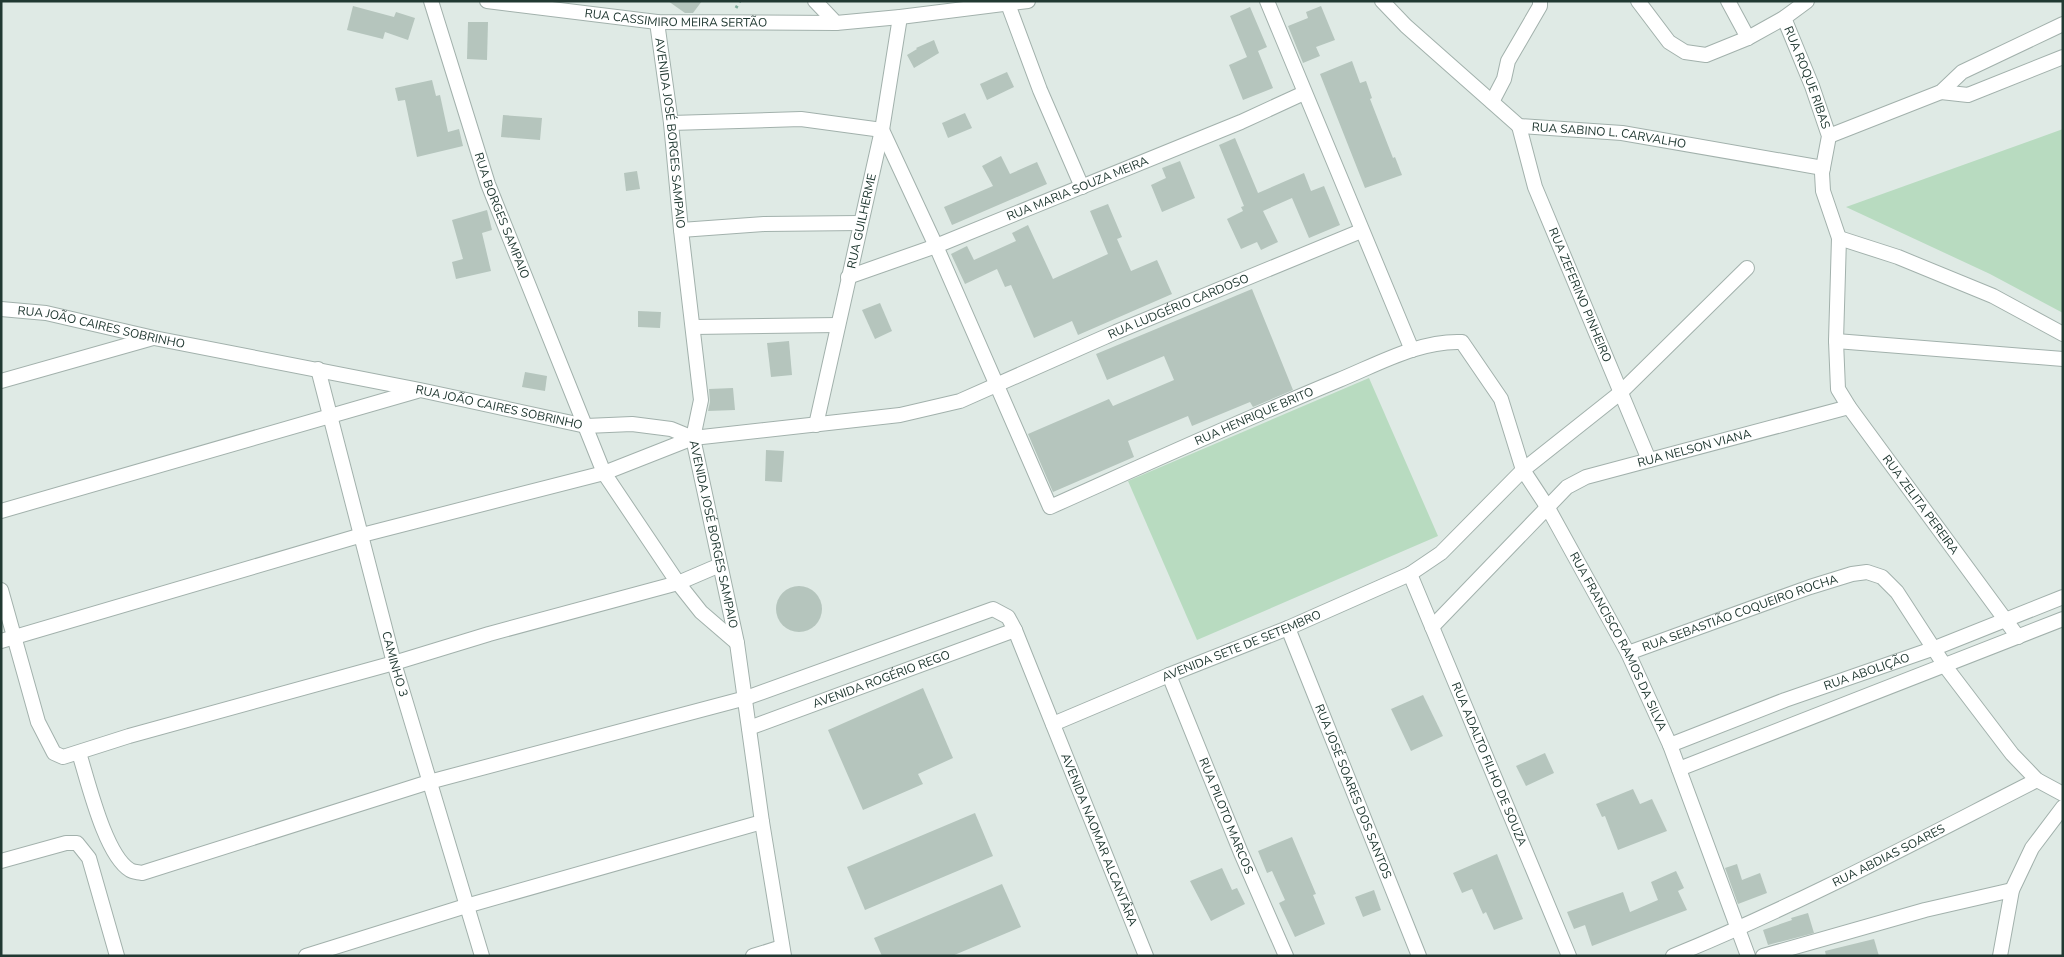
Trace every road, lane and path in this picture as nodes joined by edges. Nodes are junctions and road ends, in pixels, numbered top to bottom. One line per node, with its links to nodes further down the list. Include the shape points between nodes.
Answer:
1 (431, 1): 52 (street, RUA BORGES SAMPAIO, via 488,184)
2 (487, 1): 14 (street, RUA CASSIMIRO MEIRA SERTÃO)
3 (815, 1): 15 (street)
4 (1028, 1): 11 (street, RUA CASSIMIRO MEIRA SERTÃO)
5 (1266, 1): 20 (street)
6 (1382, 1): 21 (street, RUA SABINO L. CARVALHO)
7 (1540, 1): 21 (street, via 1508,61 1504,79)
8 (1638, 1): 17 (street, via 1669,42 1685,52 1706,55)
9 (1728, 1): 17 (street)
10 (1807, 1): 13 (street)
11 (1008, 4): 12 (street, RUA CASSIMIRO MEIRA SERTÃO); 27 (street, via 1040,90)
12 (900, 17): 15 (street, RUA CASSIMIRO MEIRA SERTÃO); 24 (street, RUA GUILHERME)
13 (1784, 18): 17 (street); 25 (street, RUA ROQUE RIBAS)
14 (657, 22): 15 (street, RUA CASSIMIRO MEIRA SERTÃO); 22 (street, AVENIDA JOSÉ BORGES SAMPAIO)
15 (836, 22)
16 (2063, 24): 19 (street, via 1962,72)
17 (1748, 38)
18 (2063, 57): 19 (street, via 1968,95)
19 (1941, 92): 25 (street)
20 (1304, 93): 27 (street, RUA MARIA SOUZA MEIRA); 30 (street)
21 (1492, 102): 23 (street, RUA SABINO L. CARVALHO)
22 (671, 124): 24 (street, via 801,119); 29 (street, AVENIDA JOSÉ BORGES SAMPAIO)
23 (1519, 126): 26 (street, RUA SABINO L. CARVALHO, via 1622,133); 48 (street, RUA ZEFERINO PINHEIRO, via 1536,187)
24 (882, 130): 28 (street, RUA GUILHERME); 32 (street)
25 (1829, 136): 26 (street, RUA ROQUE RIBAS)
26 (1822, 168): 31 (street, RUA ROQUE RIBAS, via 1823,190)
27 (1082, 187): 32 (street, RUA MARIA SOUZA MEIRA)
28 (860, 223): 29 (street, via 764,224); 34 (street, RUA GUILHERME)
29 (681, 230): 37 (street, AVENIDA JOSÉ BORGES SAMPAIO)
30 (1361, 231): 42 (street); 46 (street, RUA LUDGÉRIO CARDOSO)
31 (1839, 238): 38 (street, via 1898,257 1993,296); 40 (street)
32 (936, 246): 34 (street, RUA MARIA SOUZA MEIRA); 46 (street)
33 (1747, 268): 48 (street, AVENIDA SETE DE SETEMBRO)
34 (848, 277): 36 (street, RUA GUILHERME)
35 (1, 309): 39 (street, RUA JOÃO CAIRES SOBRINHO, via 46,313)
36 (838, 326): 37 (street); 51 (street, RUA GUILHERME)
37 (693, 327): 53 (street, AVENIDA JOSÉ BORGES SAMPAIO, via 701,400)
38 (2063, 334)
39 (154, 338): 44 (street, RUA JOÃO CAIRES SOBRINHO); 45 (street)
40 (1836, 341): 43 (street); 49 (street, RUA ZELITA PEREIRA, via 1838,390)
41 (1462, 342): 42 (street, RUA HENRIQUE BRITO, via 1446,342); 55 (street, RUA FRANCISCO RAMOS DA SILVA, via 1501,399)
42 (1412, 350): 46 (street, RUA HENRIQUE BRITO, via 1050,507)
43 (2063, 359)
44 (318, 369): 47 (street, RUA JOÃO CAIRES SOBRINHO); 50 (street, CAMINHO 3)
45 (1, 381)
46 (996, 385): 51 (street, RUA JOÃO CAIRES SOBRINHO, via 960,401 900,415)
47 (420, 390): 50 (street); 52 (street, RUA JOÃO CAIRES SOBRINHO)
48 (1620, 392): 54 (street, RUA ZEFERINO PINHEIRO); 55 (street, AVENIDA SETE DE SETEMBRO)
49 (1849, 407): 54 (street, RUA NELSON VIANA); 65 (street, RUA ZELITA PEREIRA)
50 (330, 416): 58 (street); 59 (street, CAMINHO 3)
51 (816, 425): 53 (street, RUA JOÃO CAIRES SOBRINHO)
52 (586, 426): 53 (street, RUA JOÃO CAIRES SOBRINHO, via 632,424 671,429); 56 (street, RUA BORGES SAMPAIO)
53 (693, 438): 56 (street); 60 (street, AVENIDA JOSÉ BORGES SAMPAIO)
54 (1649, 460): 57 (street, RUA NELSON VIANA, via 1586,477 1567,487)
55 (1523, 470): 57 (street, RUA FRANCISCO RAMOS DA SILVA); 61 (street, AVENIDA SETE DE SETEMBRO, via 1441,553)
56 (604, 473): 59 (street); 62 (street, RUA BORGES SAMPAIO)
57 (1548, 508): 67 (street, RUA NELSON VIANA); 74 (street, RUA FRANCISCO RAMOS DA SILVA)
58 (1, 511)
59 (362, 535): 71 (street); 75 (street, CAMINHO 3)
60 (720, 565): 62 (street); 72 (street, AVENIDA JOSÉ BORGES SAMPAIO)
61 (1410, 574): 67 (street, RUA ADALTO FILHO DE SOUZA); 68 (street, AVENIDA SETE DE SETEMBRO)
62 (678, 583): 72 (street, RUA BORGES SAMPAIO, via 701,612); 75 (street)
63 (1, 590): 71 (street)
64 (2063, 597): 65 (street, RUA ABOLIÇÃO)
65 (2006, 619): 70 (street, RUA ZELITA PEREIRA); 73 (street, RUA ABOLIÇÃO)
66 (2063, 619): 70 (street, RUA ABOLIÇÃO)
67 (1432, 627): 101 (street, RUA ADALTO FILHO DE SOUZA)
68 (1288, 628): 77 (street, AVENIDA SETE DE SETEMBRO); 100 (street, RUA JOSÉ SOARES DOS SANTOS)
69 (1016, 630): 78 (street, via 1008,617 993,609); 79 (street); 80 (street, AVENIDA ROGÉRIO REGO)
70 (2018, 637): 76 (street, RUA ABOLIÇÃO)
71 (8, 639): 82 (street, via 46,742 54,753 63,757)
72 (736, 643): 78 (street, AVENIDA JOSÉ BORGES SAMPAIO)
73 (1934, 648): 74 (street, RUA SEBASTIÃO COQUEIRO ROCHA, via 1897,592 1882,576 1867,572 1852,574); 76 (street); 81 (street, RUA ABOLIÇÃO, via 1785,700)
74 (1628, 653): 81 (street, RUA FRANCISCO RAMOS DA SILVA)
75 (394, 663): 82 (street, via 129,736); 85 (street, CAMINHO 3)
76 (1945, 666): 83 (street, RUA ABOLIÇÃO); 84 (street, via 2012,754)
77 (1169, 675): 79 (street, AVENIDA SETE DE SETEMBRO); 99 (street, RUA PILOTO MARCOS)
78 (746, 698): 80 (street, AVENIDA JOSÉ BORGES SAMPAIO); 85 (street)
79 (1053, 724): 98 (street, AVENIDA NAOMAR ALCANTÂRA)
80 (749, 728): 88 (street, AVENIDA JOSÉ BORGES SAMPAIO)
81 (1670, 745): 83 (street, RUA FRANCISCO RAMOS DA SILVA)
82 (79, 753): 85 (street, via 106,837 120,860 131,871 142,873)
83 (1679, 769): 92 (street, RUA FRANCISCO RAMOS DA SILVA)
84 (2037, 780): 86 (street); 92 (street, RUA ABDIAS SOARES)
85 (430, 782): 91 (street, CAMINHO 3)
86 (2063, 794)
87 (2063, 807): 90 (street, via 2032,848)
88 (762, 822): 91 (street); 93 (street, AVENIDA JOSÉ BORGES SAMPAIO)
89 (1, 862): 94 (street, via 66,843 77,843 89,858)
90 (2012, 890): 104 (street, via 1925,910); 105 (street)
91 (466, 906): 95 (street); 96 (street, CAMINHO 3)
92 (1738, 930): 102 (street, RUA ABDIAS SOARES); 103 (street, RUA FRANCISCO RAMOS DA SILVA)
93 (783, 952): 97 (street)
94 (116, 956)
95 (306, 956)
96 (482, 956)
97 (753, 956)
98 (1146, 956)
99 (1286, 956)
100 (1419, 956)
101 (1569, 956)
102 (1673, 956)
103 (1748, 956)
104 (1763, 956)
105 (2000, 956)

